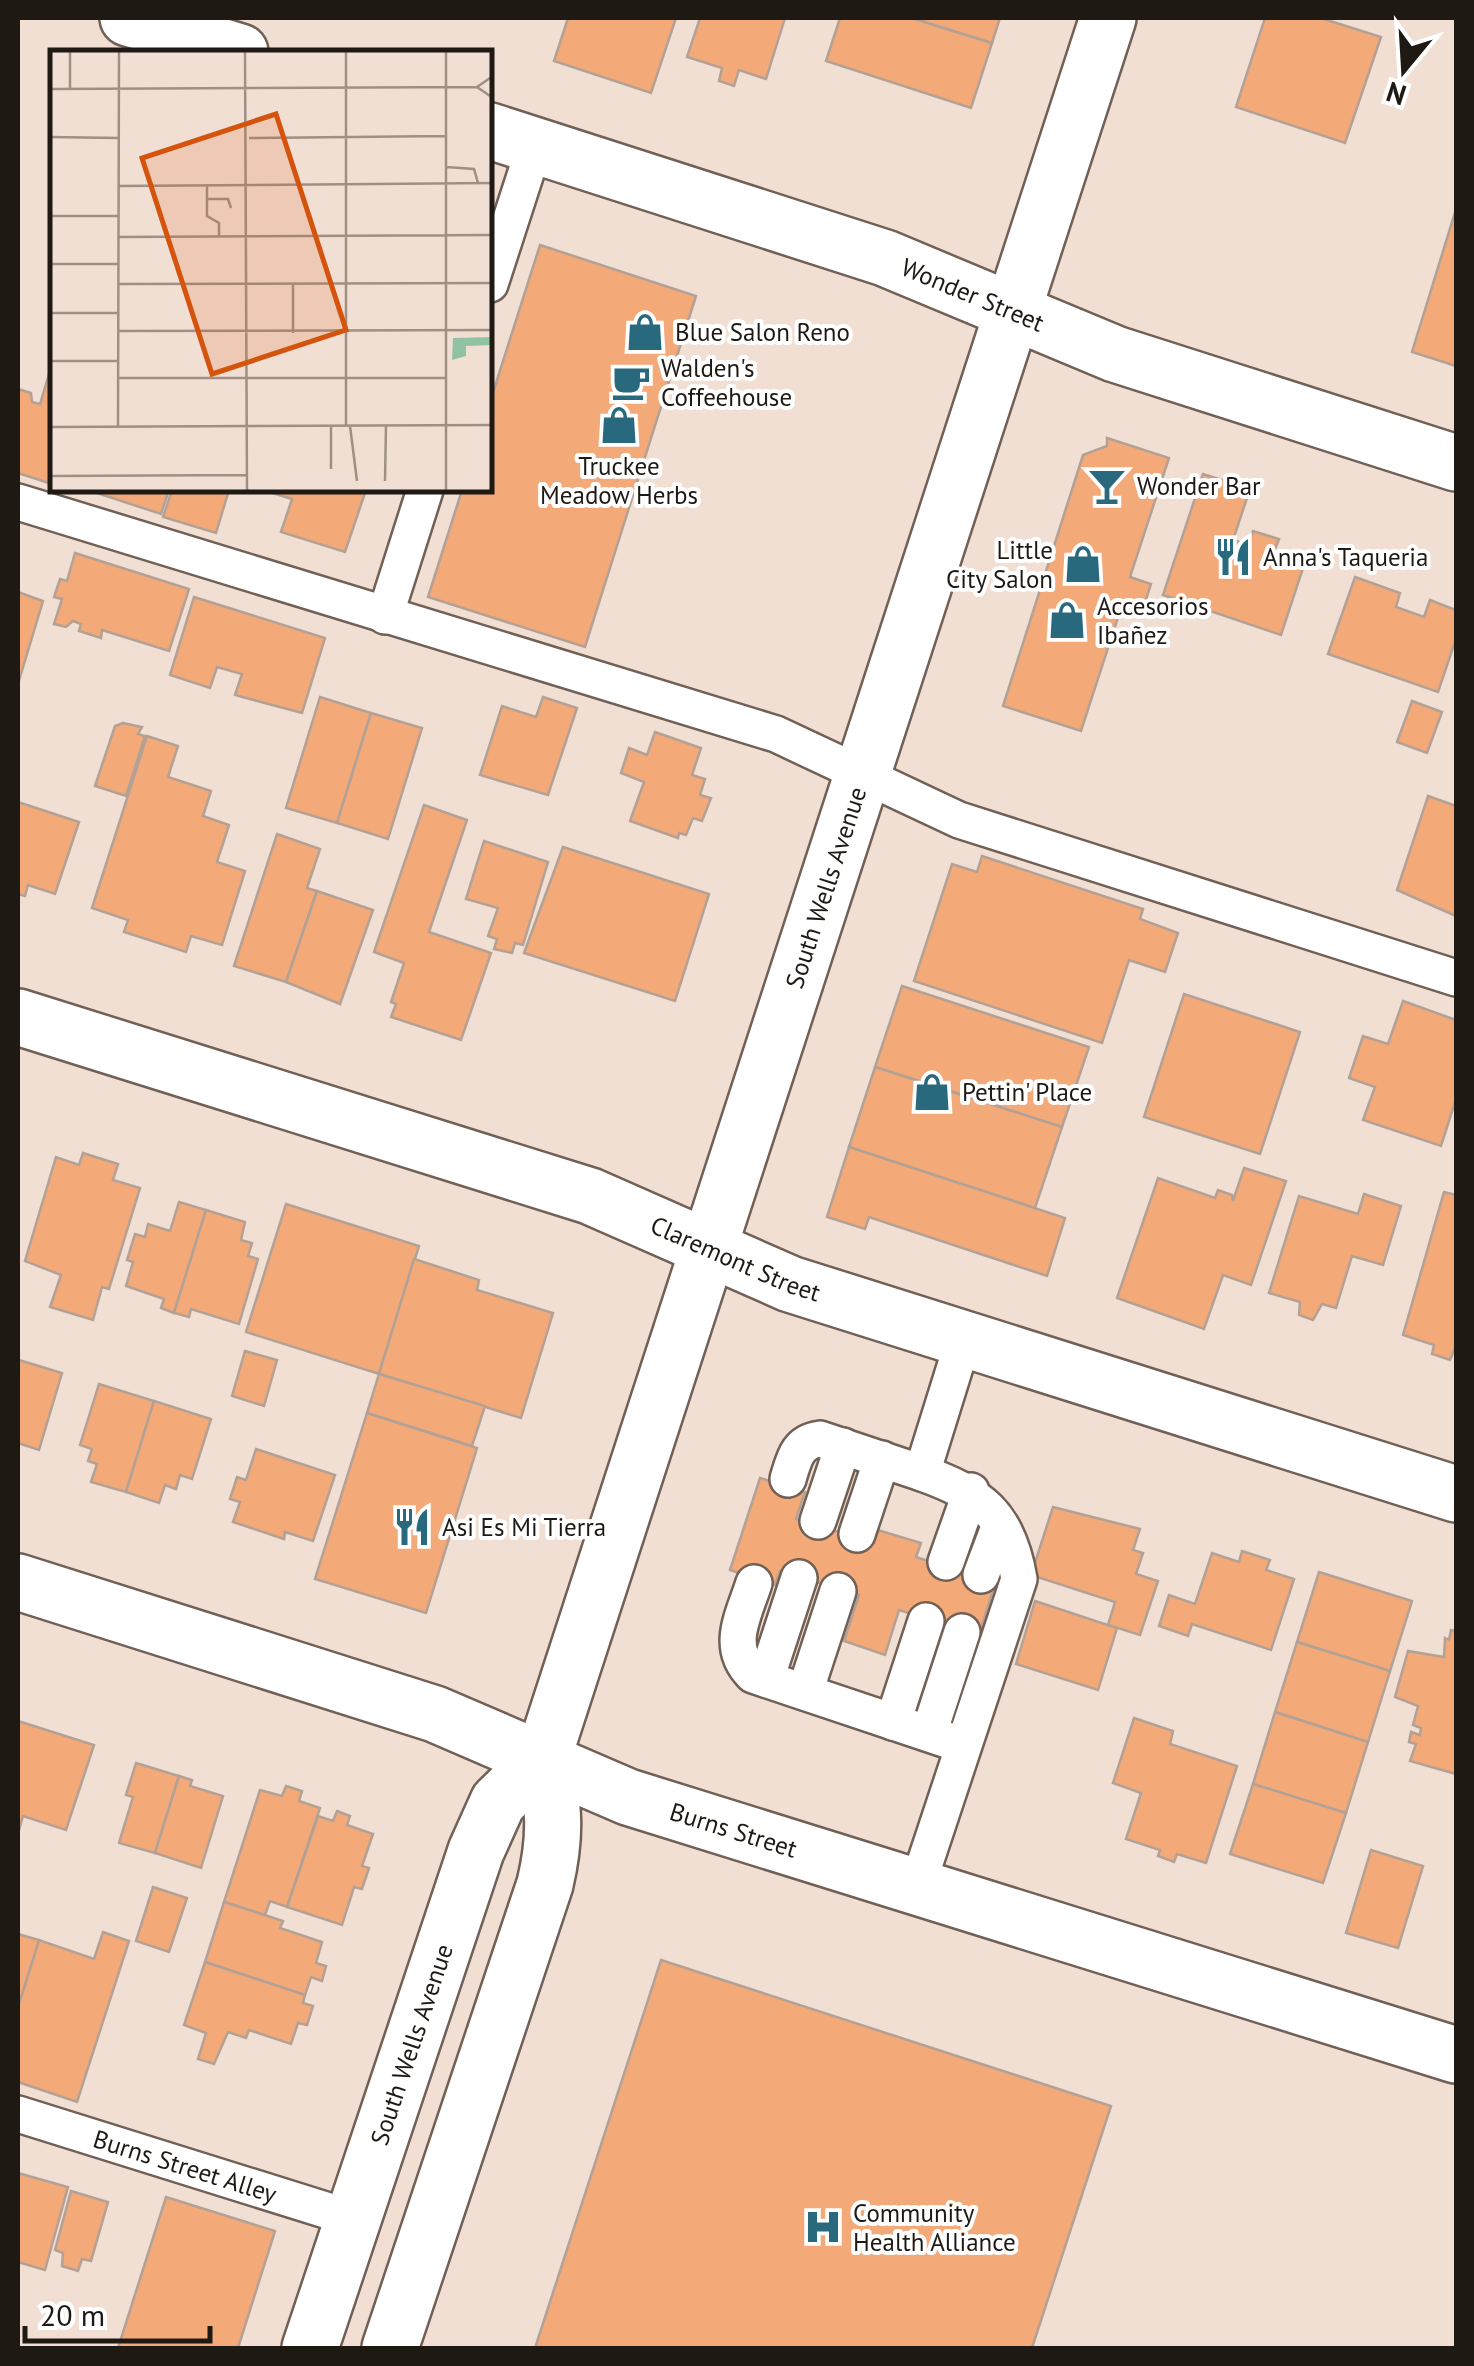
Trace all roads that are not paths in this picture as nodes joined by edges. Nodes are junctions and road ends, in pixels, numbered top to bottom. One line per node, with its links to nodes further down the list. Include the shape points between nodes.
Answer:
1 (128, 18): 3 (street)
2 (1108, 18): 6 (street, South Wells Avenue)
3 (233, 50)
4 (512, 138): 5 (lane); 6 (street, Wonder Street, via 884,258)
5 (492, 271)
6 (1012, 309): 7 (street, Wonder Street, via 1115,354); 11 (street, South Wells Avenue)
7 (1456, 463)
8 (424, 492): 10 (lane)
9 (18, 502): 10 (lane)
10 (385, 616): 11 (lane, via 776,734)
11 (862, 773): 12 (lane, via 959,820); 14 (street, South Wells Avenue)
12 (1456, 978)
13 (18, 1017): 14 (street, Claremont Street, via 590,1196)
14 (709, 1248): 15 (street, Claremont Street, via 790,1284); 37 (street, South Wells Avenue)
15 (964, 1338): 18 (lane); 21 (street, Claremont Street)
16 (843, 1446): 17 (lane); 19 (lane, via 806,1441); 22 (lane)
17 (882, 1459): 18 (lane); 24 (lane)
18 (922, 1473): 20 (lane)
19 (788, 1479)
20 (971, 1491): 23 (lane); 25 (lane)
21 (1456, 1494)
22 (818, 1521)
23 (999, 1527): 26 (lane); 36 (lane, via 1015,1557 1018,1594)
24 (857, 1534)
25 (946, 1562)
26 (981, 1575)
27 (799, 1578): 33 (lane)
28 (18, 1582): 37 (street, Burns Street, via 435,1714)
29 (754, 1583): 33 (lane, via 735,1642 739,1661)
30 (838, 1591): 34 (lane)
31 (926, 1621): 35 (lane)
32 (962, 1632): 36 (lane)
33 (766, 1679): 34 (lane)
34 (805, 1692): 35 (lane)
35 (894, 1722): 36 (lane)
36 (945, 1739): 38 (lane)
37 (543, 1758): 38 (street, Burns Street, via 628,1797); 41 (street, South Wells Avenue, via 498,1802 476,1851); 43 (street, via 556,1840 546,1884)
38 (916, 1886): 39 (street, Burns Street)
39 (1456, 2054)
40 (18, 2114): 41 (lane, Burns Street Alley)
41 (351, 2218): 42 (street, South Wells Avenue)
42 (310, 2348)
43 (390, 2348)

